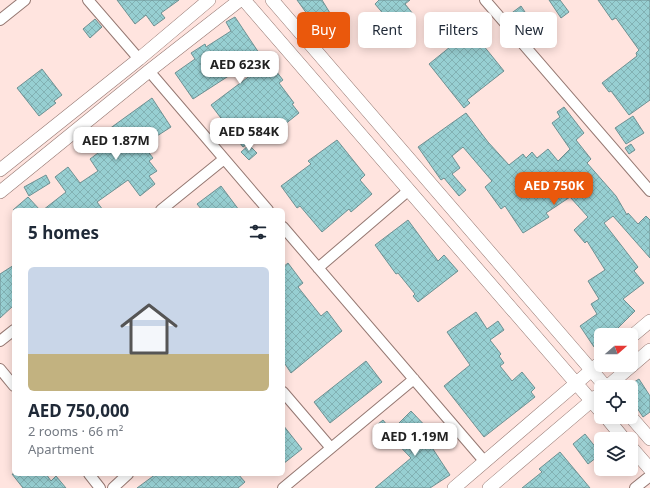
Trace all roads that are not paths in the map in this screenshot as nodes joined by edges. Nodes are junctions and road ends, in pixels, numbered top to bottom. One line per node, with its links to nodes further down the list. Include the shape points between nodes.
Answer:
1 (25, 0): 8 (street)
2 (88, 0): 9 (street)
3 (208, 0): 9 (street)
4 (240, 0): 10 (street)
5 (244, 0): 13 (street)
6 (272, 0): 25 (street)
7 (485, 0): 14 (street)
8 (0, 20)
9 (139, 59): 12 (street)
10 (149, 71): 11 (street); 15 (street)
11 (224, 159): 16 (street); 17 (street)
12 (0, 170)
13 (409, 190): 19 (street); 30 (street)
14 (650, 191)
15 (0, 192)
16 (163, 208)
17 (266, 208)
18 (285, 229): 19 (street)
19 (318, 268): 28 (street)
20 (650, 321): 21 (street)
21 (638, 331)
22 (12, 332): 23 (street)
23 (0, 342)
24 (650, 350): 29 (street)
25 (594, 364)
26 (594, 368): 30 (street)
27 (0, 369): 31 (street)
28 (414, 379): 39 (street); 41 (street)
29 (614, 380)
30 (577, 383): 33 (street); 41 (street)
31 (12, 384)
32 (285, 394): 39 (street)
33 (594, 395)
34 (594, 398): 49 (street)
35 (612, 424): 37 (street)
36 (637, 424): 38 (street)
37 (618, 432)
38 (650, 439)
39 (331, 448): 47 (street)
40 (638, 456): 42 (street)
41 (485, 462): 48 (street)
42 (649, 469): 50 (street)
43 (90, 476): 45 (street)
44 (126, 476): 46 (street)
45 (100, 488)
46 (113, 488)
47 (283, 488)
48 (454, 488)
49 (489, 488)
50 (635, 488)

